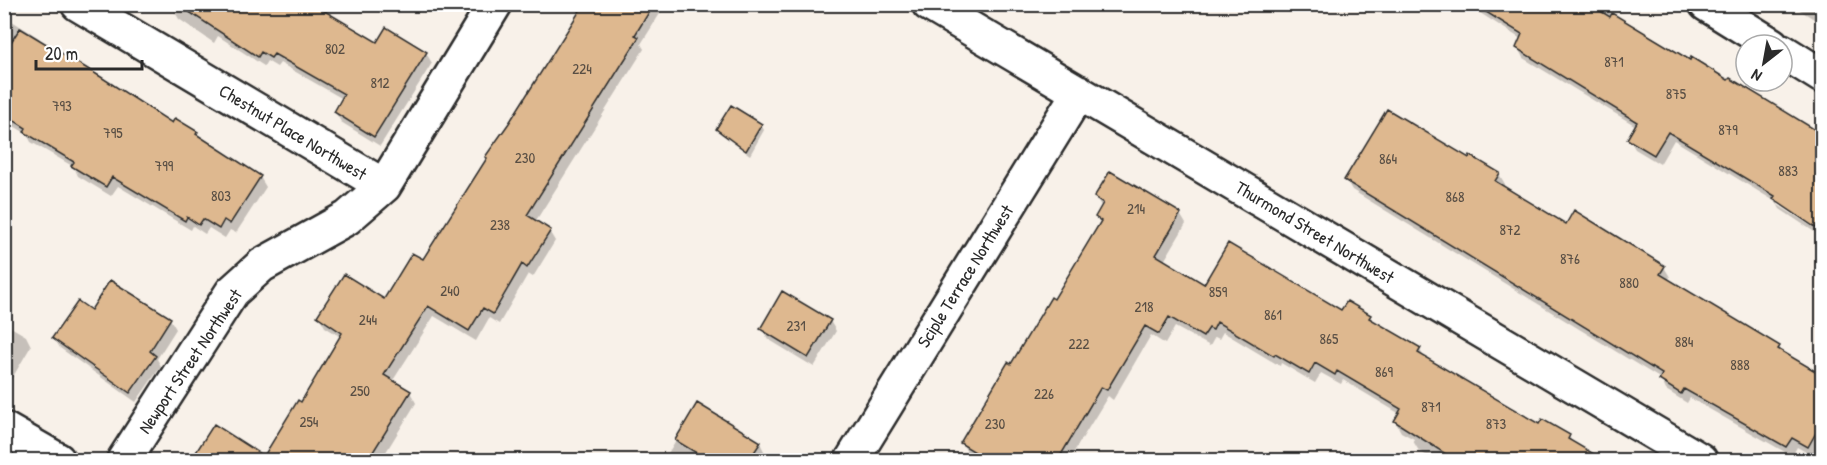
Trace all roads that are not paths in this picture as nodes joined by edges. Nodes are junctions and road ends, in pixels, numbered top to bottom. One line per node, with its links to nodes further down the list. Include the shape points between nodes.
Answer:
1 (78, 4): 9 (street, Chestnut Place Northwest)
2 (495, 4): 9 (street, Newport Street Northwest)
3 (929, 4): 8 (street, Thurmond Street Northwest)
4 (1706, 4): 5 (street)
5 (1753, 33)
6 (1794, 58): 7 (street)
7 (1822, 76)
8 (1079, 92): 13 (street, Sciple Terrace Northwest); 14 (street, Thurmond Street Northwest)
9 (384, 186): 12 (street, Newport Street Northwest, via 347,218 262,265 232,291)
10 (4, 429): 11 (street)
11 (58, 460)
12 (124, 460)
13 (852, 460)
14 (1700, 460)

